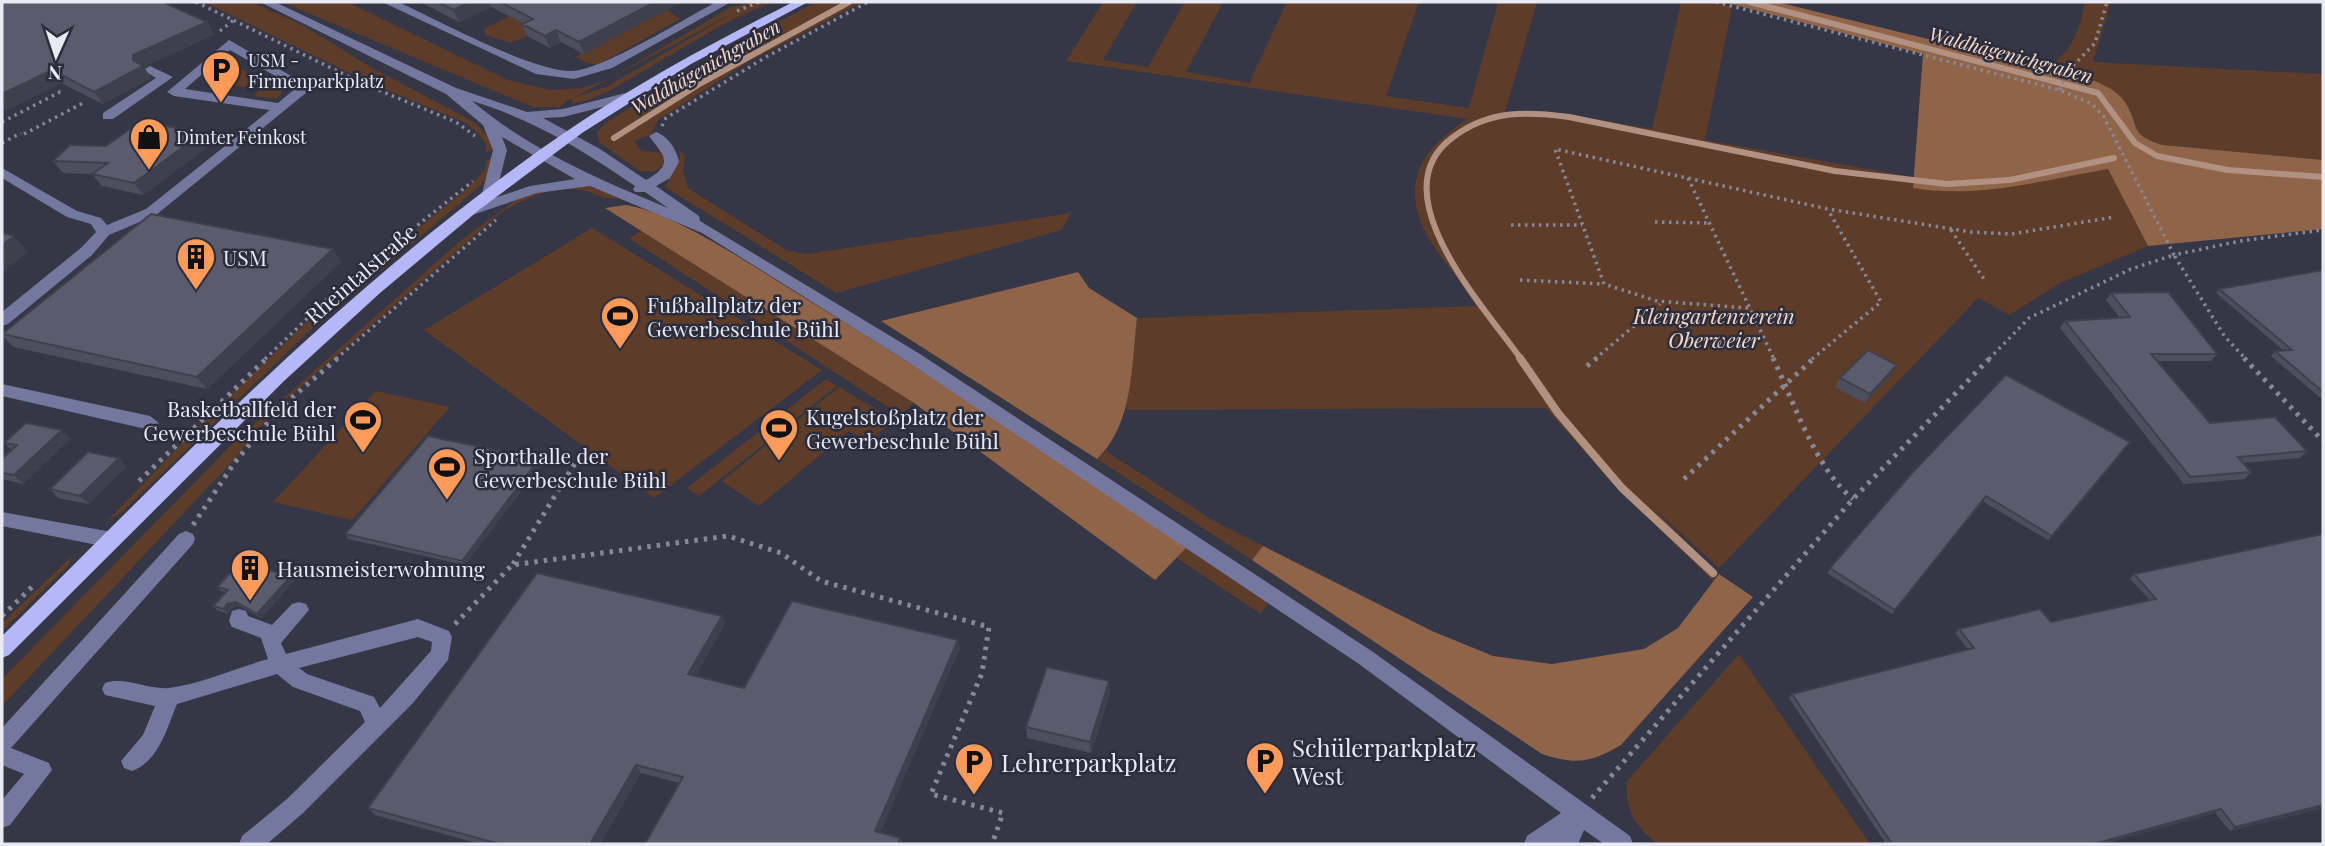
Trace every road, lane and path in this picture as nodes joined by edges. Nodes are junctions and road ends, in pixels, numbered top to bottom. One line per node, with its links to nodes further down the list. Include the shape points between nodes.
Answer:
1 (196, 2): 10 (path)
2 (266, 2): 13 (street)
3 (388, 2): 4 (street, via 541,71 574,75 607,65)
4 (725, 2)
5 (802, 2): 15 (main road, Rheintalstraße, via 720,43)
6 (868, 2): 23 (path, via 786,44 666,118)
7 (1716, 2): 12 (path)
8 (2107, 2): 12 (path, via 2095,43 2066,73)
9 (150, 70): 18 (street, via 166,77)
10 (353, 79): 11 (path); 24 (path, via 456,121)
11 (305, 88): 17 (street); 17 (street, via 229,44 174,92)
12 (2060, 90): 45 (path, via 2092,104 2104,117)
13 (451, 91): 19 (street); 20 (street)
14 (64, 94): 21 (path, via 60,92)
15 (633, 95): 19 (street, via 563,113); 22 (main road, Rheintalstraße)
16 (83, 103): 25 (path)
17 (281, 107): 44 (street, via 151,212)
18 (108, 116)
19 (526, 116): 22 (street)
20 (488, 123): 26 (street); 31 (street, via 500,150)
21 (3, 124)
22 (570, 136): 26 (main road, Rheintalstraße); 30 (street)
23 (656, 136): 30 (street, via 670,152 672,162 665,175)
24 (481, 141)
25 (2, 143)
26 (541, 156): 29 (street); 31 (main road, Rheintalstraße)
27 (2, 172): 44 (street, via 72,214 96,222)
28 (1687, 178): 33 (path); 38 (path); 40 (path, via 1555,149)
29 (590, 181): 32 (street); 34 (street, via 535,188)
30 (646, 185): 32 (street); 42 (street)
31 (489, 194): 34 (main road, Rheintalstraße)
32 (628, 197): 42 (street)
33 (1828, 209): 41 (path); 53 (path, via 1881,302)
34 (464, 213): 62 (main road, Rheintalstraße, via 327,332)
35 (2114, 217): 41 (path, via 2012,234)
36 (498, 218): 61 (path, via 281,407 235,462)
37 (1655, 222): 38 (path)
38 (1709, 223): 50 (path)
39 (1511, 225): 40 (path)
40 (1583, 225): 48 (path)
41 (1951, 229): 46 (path)
42 (707, 230): 76 (street, via 1066,456 1366,658)
43 (2323, 230): 45 (path)
44 (104, 232): 51 (street)
45 (2174, 255): 56 (path, via 2225,337); 59 (path, via 2131,269 2029,318)
46 (1984, 279)
47 (1520, 280): 48 (path)
48 (1604, 284): 49 (path, via 1633,298)
49 (1661, 304): 50 (path); 52 (path)
50 (1748, 308): 53 (path)
51 (2, 320)
52 (1587, 366)
53 (1783, 383): 58 (path); 59 (path, via 1837,485)
54 (2, 390): 55 (street)
55 (150, 423)
56 (2323, 441)
57 (585, 447): 63 (path)
58 (1684, 479)
59 (1853, 499): 76 (path)
60 (2, 519): 62 (street)
61 (186, 539): 73 (street)
62 (112, 540): 68 (main road, Rheintalstraße)
63 (512, 565): 67 (path); 79 (path, via 728,536 781,553 821,581 989,627 982,673 931,793 1003,813)
64 (299, 610): 66 (street)
65 (239, 617): 66 (street, via 239,621)
66 (276, 635): 69 (street, via 270,641)
67 (442, 637): 69 (street, via 418,628); 72 (street, via 441,654)
68 (2, 649)
69 (280, 664): 71 (street); 72 (street, via 300,681 367,704)
70 (112, 689): 71 (street)
71 (169, 697): 75 (street, via 151,741)
72 (377, 724): 78 (street)
73 (2, 743)
74 (2, 755): 77 (street, via 41,770)
75 (132, 761)
76 (1580, 812): 80 (street); 81 (street); 82 (street)
77 (2, 817)
78 (250, 844)
79 (992, 844)
80 (1535, 844)
81 (1567, 844)
82 (1622, 844)

